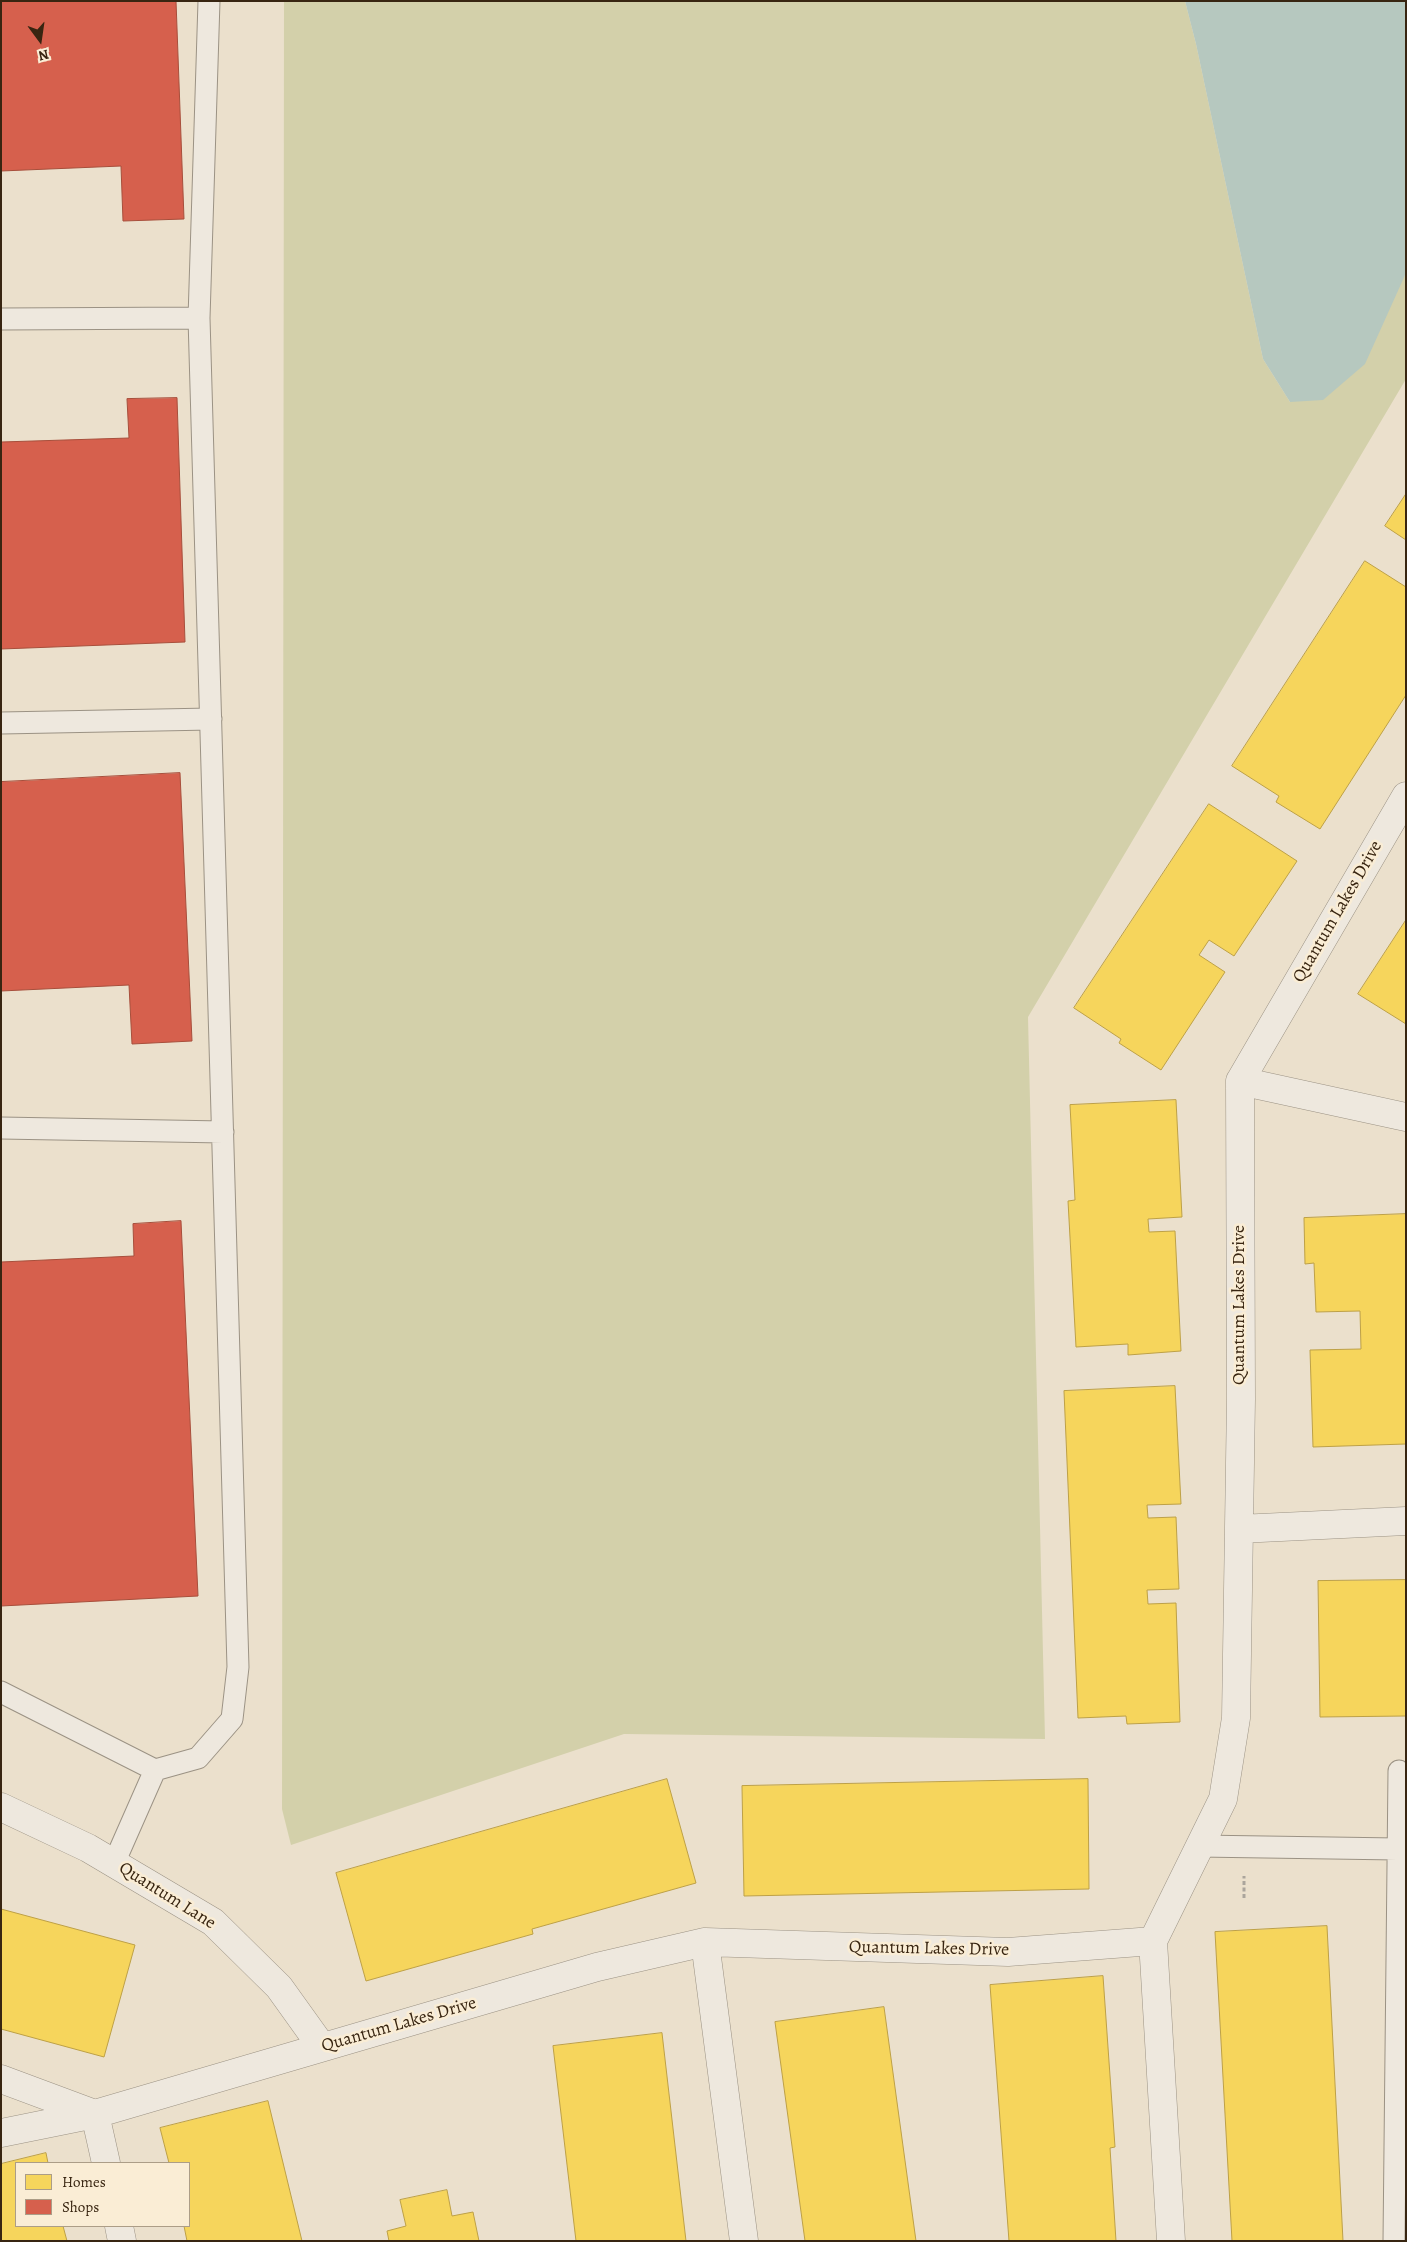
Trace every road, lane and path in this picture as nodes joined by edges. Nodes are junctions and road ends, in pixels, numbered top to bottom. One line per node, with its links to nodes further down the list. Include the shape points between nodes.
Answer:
1 (208, 1): 2 (lane)
2 (199, 318): 3 (lane); 4 (lane)
3 (1, 320)
4 (211, 719): 5 (lane); 10 (lane)
5 (1, 723)
6 (1406, 796): 7 (street, Quantum Lakes Drive)
7 (1240, 1081): 8 (street); 12 (street, Quantum Lakes Drive)
8 (1406, 1116)
9 (1, 1128): 10 (lane)
10 (222, 1132): 14 (lane, via 238,1667 232,1719 198,1758)
11 (1406, 1521): 12 (street)
12 (1239, 1529): 17 (street, Quantum Lakes Drive, via 1236,1718 1223,1799)
13 (1, 1692): 14 (lane)
14 (155, 1770): 19 (lane)
15 (1398, 1771): 18 (lane)
16 (1, 1807): 19 (street, Quantum Lane)
17 (1199, 1846): 18 (lane); 22 (street, Quantum Lakes Drive)
18 (1398, 1849): 33 (lane)
19 (114, 1863): 24 (street, Quantum Lane, via 213,1922 279,1987)
20 (1244, 1869): 21 (path)
21 (1244, 1898)
22 (1152, 1941): 23 (street, Quantum Lakes Drive, via 1008,1952); 32 (street, Quantum Lakes Drive)
23 (705, 1942): 24 (street, Quantum Lakes Drive, via 597,1968); 31 (street)
24 (322, 2047): 26 (street, Quantum Lakes Drive)
25 (1, 2079): 26 (street)
26 (95, 2114): 27 (street, Quantum Lakes Drive); 28 (street)
27 (1, 2133)
28 (106, 2162)
29 (119, 2227): 30 (street)
30 (122, 2241)
31 (744, 2241)
32 (1171, 2241)
33 (1394, 2241)

